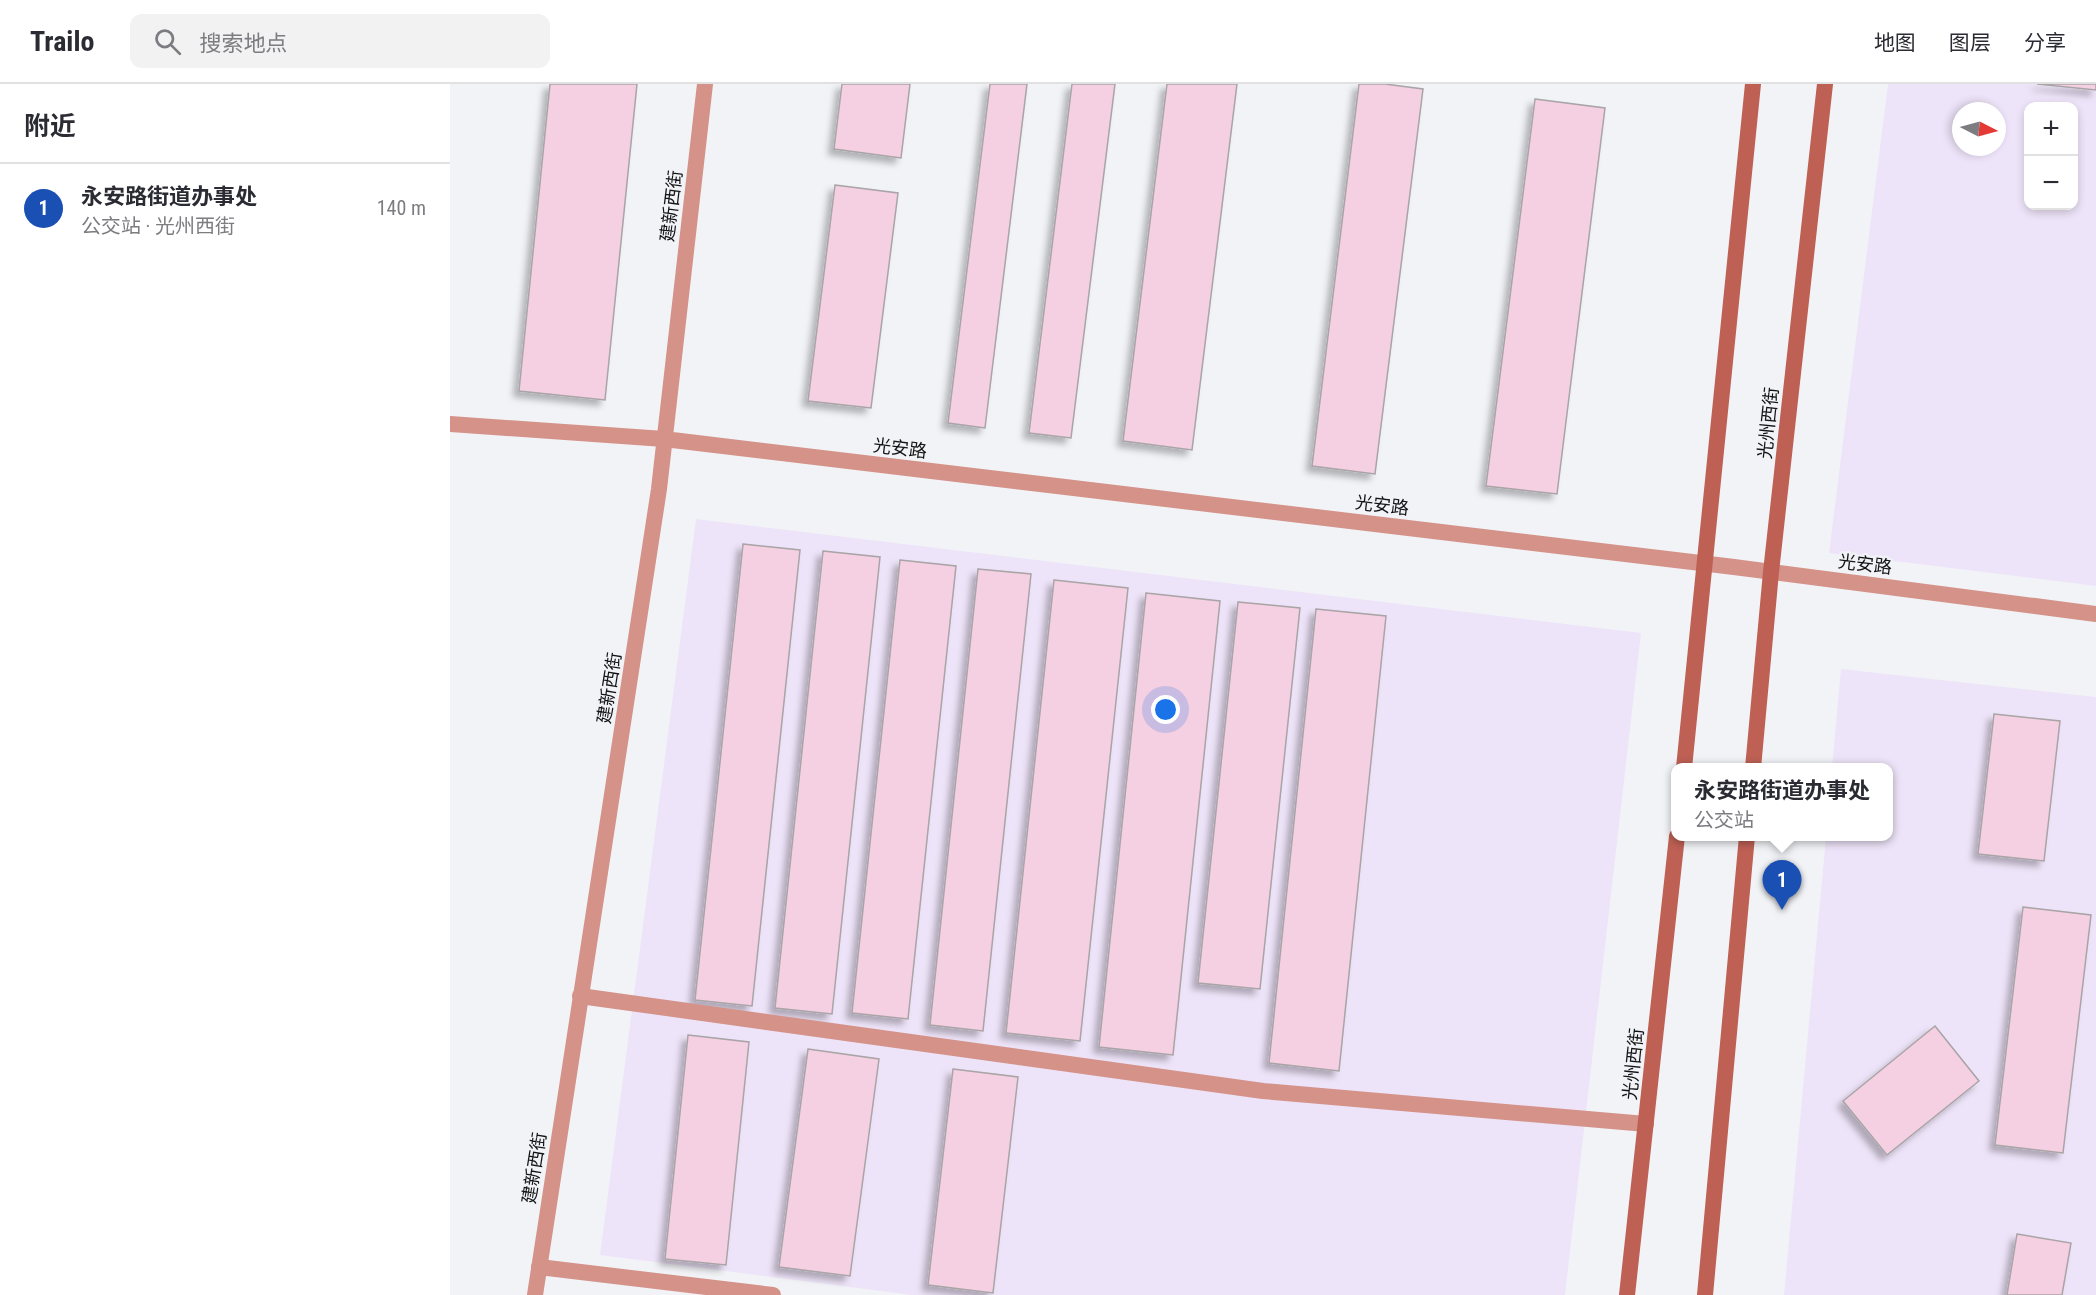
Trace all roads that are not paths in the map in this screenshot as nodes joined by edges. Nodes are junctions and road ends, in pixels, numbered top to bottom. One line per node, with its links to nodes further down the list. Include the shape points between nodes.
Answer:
1 (705, 84): 5 (street, 建新西街)
2 (1753, 84): 6 (main road)
3 (1825, 84): 7 (main road, 光州西街)
4 (450, 424): 5 (street, 光安路)
5 (664, 439): 6 (street, 光安路); 13 (street, 建新西街)
6 (1706, 564): 7 (street, 光安路); 9 (main road)
7 (1771, 572): 8 (street, 光安路); 10 (main road, 光州西街)
8 (2096, 614)
9 (1685, 763)
10 (1753, 763)
11 (1677, 841): 14 (main road, 光州西街)
12 (1747, 841): 19 (main road)
13 (580, 996): 14 (street, via 1263,1091); 15 (street, 建新西街)
14 (1646, 1124): 18 (main road, 光州西街)
15 (539, 1267): 16 (street, 建新西街); 17 (street)
16 (535, 1295)
17 (773, 1295)
18 (1627, 1295)
19 (1705, 1295)

